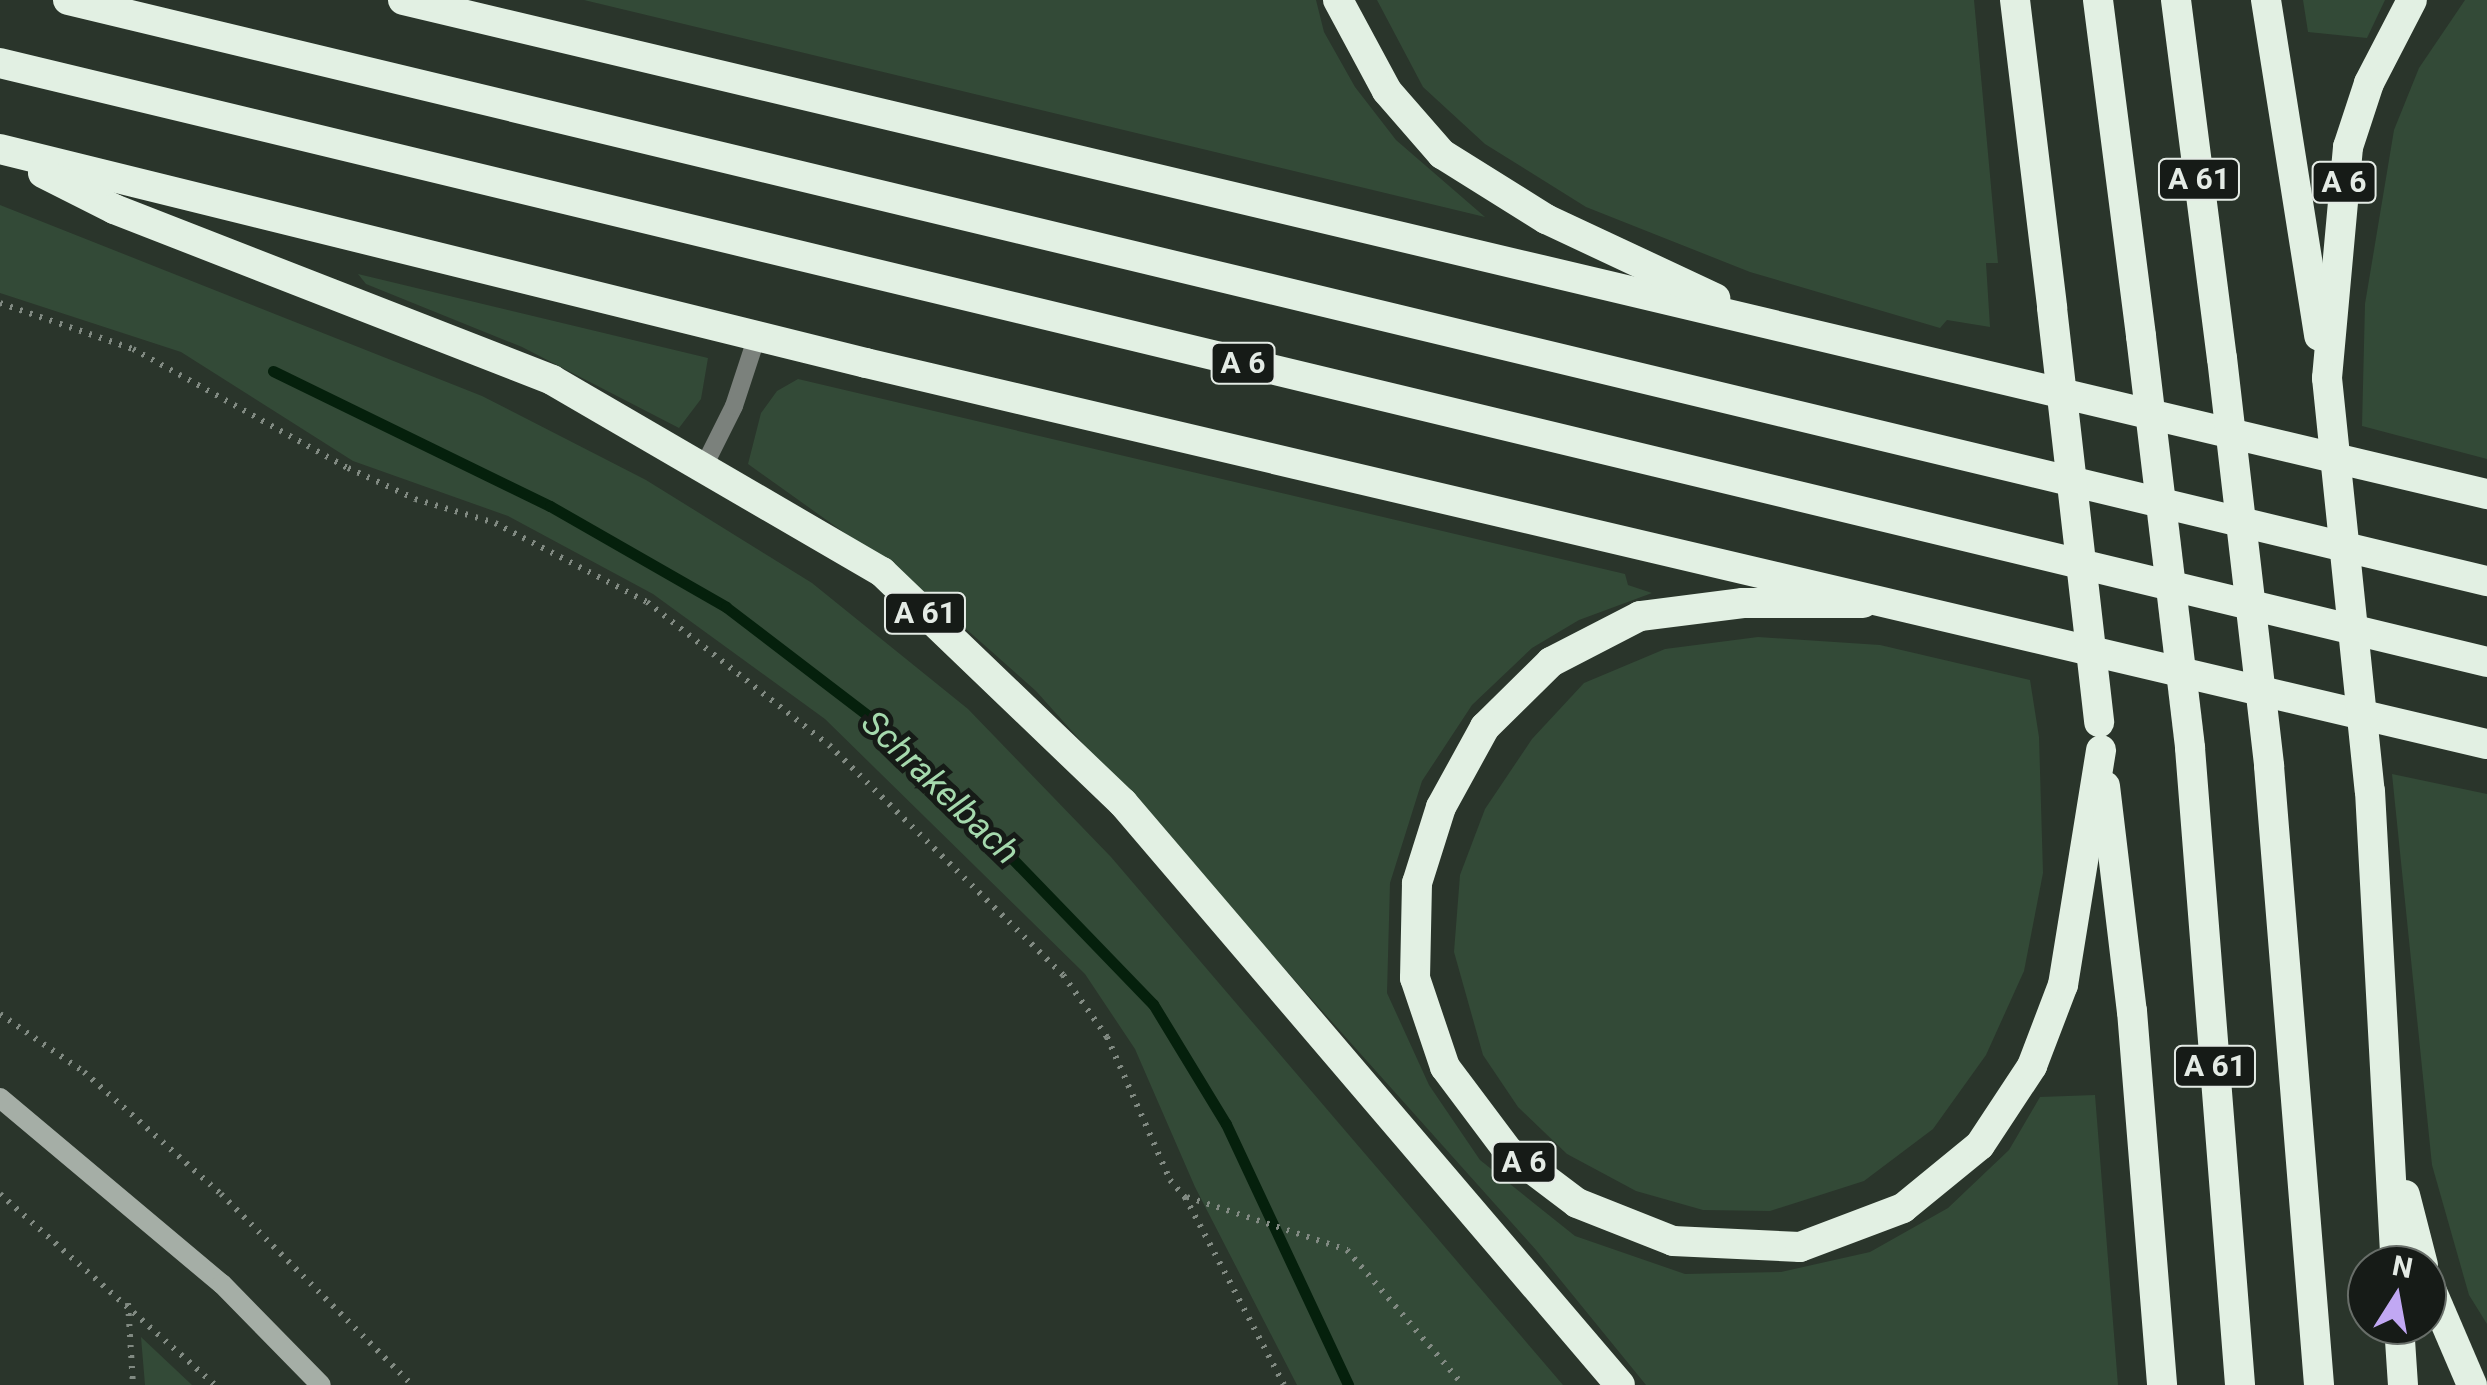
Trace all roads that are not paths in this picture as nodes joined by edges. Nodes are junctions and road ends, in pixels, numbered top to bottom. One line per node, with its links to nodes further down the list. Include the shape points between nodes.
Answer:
1 (68, 0): 16 (highway, A 6)
2 (403, 0): 11 (highway)
3 (1338, 0): 11 (highway, via 1387,91 1442,154 1546,219)
4 (2014, 0): 19 (highway, bridge)
5 (2098, 0): 30 (highway, A 61, bridge, via 2190,748)
6 (2176, 0): 31 (highway, A 61, bridge, via 2269,766)
7 (2266, 0): 13 (highway, A 61)
8 (2412, 0): 13 (highway, A 6, via 2368,84 2348,147)
9 (0, 64): 18 (highway, A 6)
10 (0, 150): 12 (highway); 14 (highway, A 61, via 114,209 552,380)
11 (1772, 325): 15 (highway)
12 (757, 336): 14 (lane, via 734,406); 17 (highway)
13 (2327, 378): 22 (highway, bridge, via 2370,790)
14 (703, 468): 28 (highway, A 61, via 882,572 1123,802)
15 (2487, 494)
16 (2487, 582)
17 (1888, 600): 19 (highway, A 6, via 1828,608 1743,603 1640,616 1551,662 1485,727 1441,807 1418,883 1415,978 1445,1066 1508,1150 1576,1202 1673,1241 1800,1248 1902,1208 1980,1144 2032,1066 2063,984); 20 (highway)
18 (2487, 662)
19 (2100, 736): 29 (highway, A 61, via 2132,1011)
20 (2487, 744)
21 (0, 1098): 27 (main road, via 222,1284)
22 (2386, 1124): 23 (highway); 24 (highway)
23 (2395, 1245)
24 (2418, 1245)
25 (2447, 1327): 33 (highway)
26 (2401, 1345): 32 (highway)
27 (321, 1385)
28 (1620, 1385)
29 (2162, 1385)
30 (2240, 1385)
31 (2319, 1385)
32 (2403, 1385)
33 (2472, 1385)

